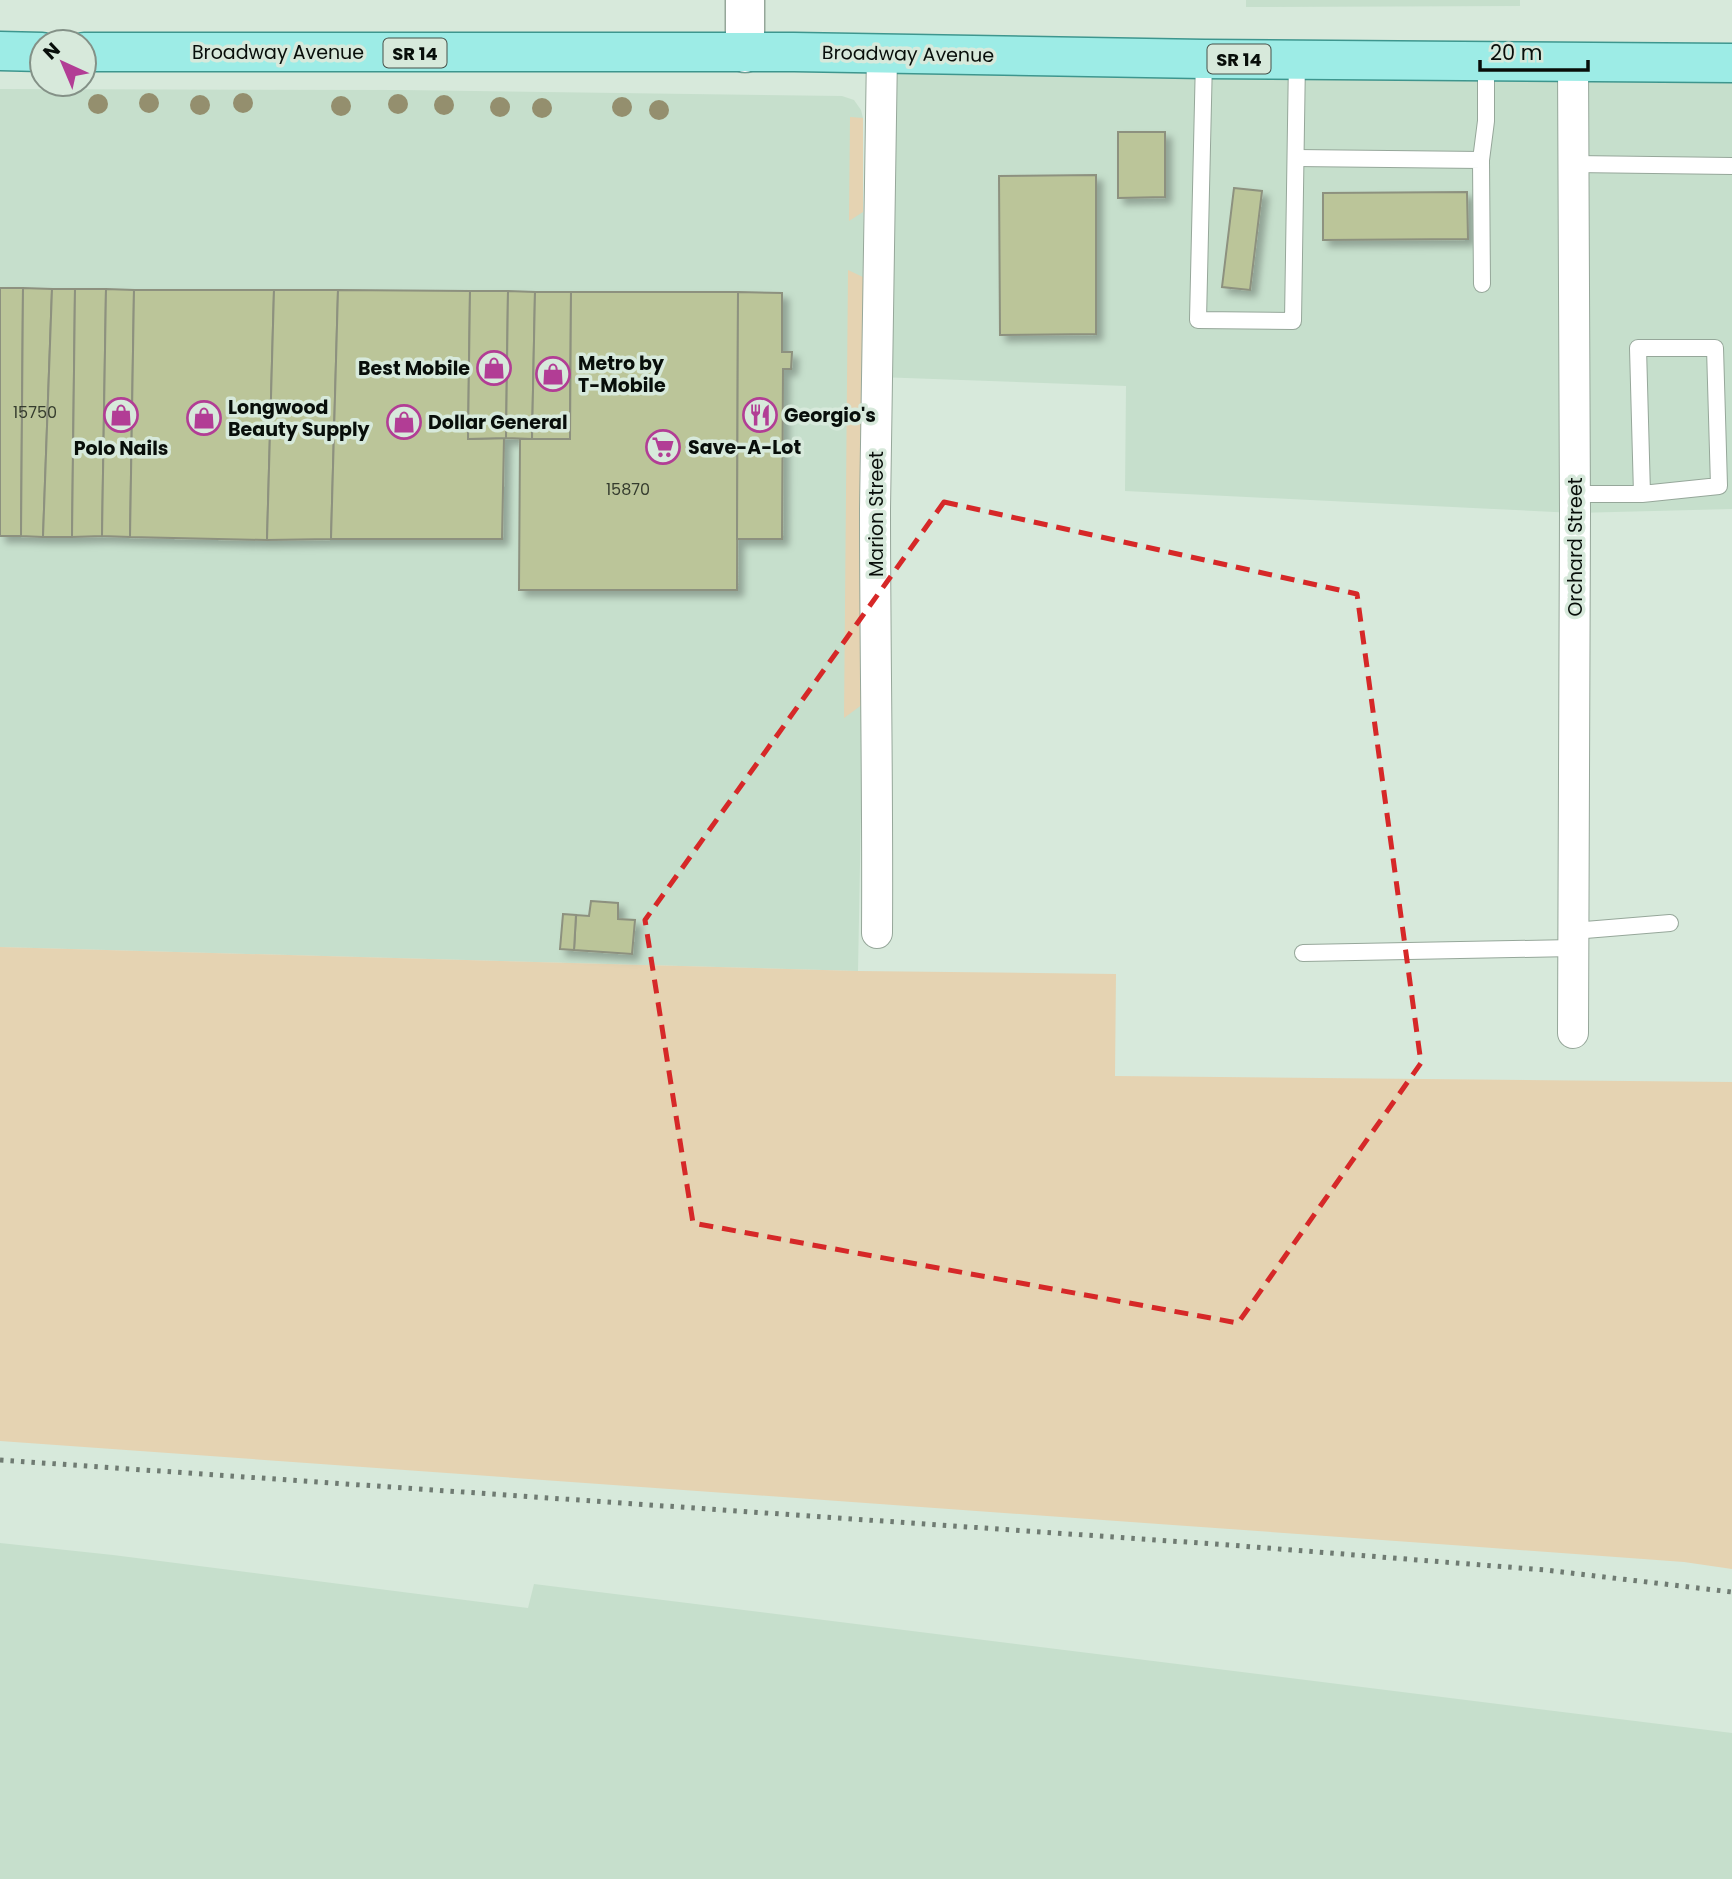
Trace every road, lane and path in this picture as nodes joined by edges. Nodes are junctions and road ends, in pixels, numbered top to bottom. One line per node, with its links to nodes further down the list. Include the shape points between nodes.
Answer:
1 (745, 0): 5 (street)
2 (0, 51): 3 (main road)
3 (28, 52)
4 (98, 52): 5 (main road, Broadway Avenue / SR 14)
5 (745, 53): 6 (main road, Broadway Avenue / SR 14)
6 (881, 53): 7 (main road, Broadway Avenue / SR 14); 20 (street, Marion Street)
7 (1204, 59): 8 (main road, Broadway Avenue / SR 14); 12 (lane, via 1198,320 1293,321)
8 (1297, 59): 9 (main road, Broadway Avenue / SR 14); 12 (lane)
9 (1486, 62): 10 (main road, Broadway Avenue / SR 14); 13 (lane)
10 (1573, 62): 11 (main road, Broadway Avenue / SR 14); 14 (street, Orchard Street)
11 (1732, 63)
12 (1296, 158): 13 (lane)
13 (1481, 160): 16 (lane)
14 (1574, 164): 15 (lane); 17 (street, Orchard Street)
15 (1732, 166)
16 (1482, 284)
17 (1575, 494): 18 (lane); 21 (street, Orchard Street)
18 (1642, 494): 18 (lane, via 1719,486 1715,348 1638,348)
19 (1670, 923): 21 (lane)
20 (877, 933)
21 (1573, 940): 22 (lane); 23 (street, Orchard Street)
22 (1303, 953)
23 (1573, 1033)

